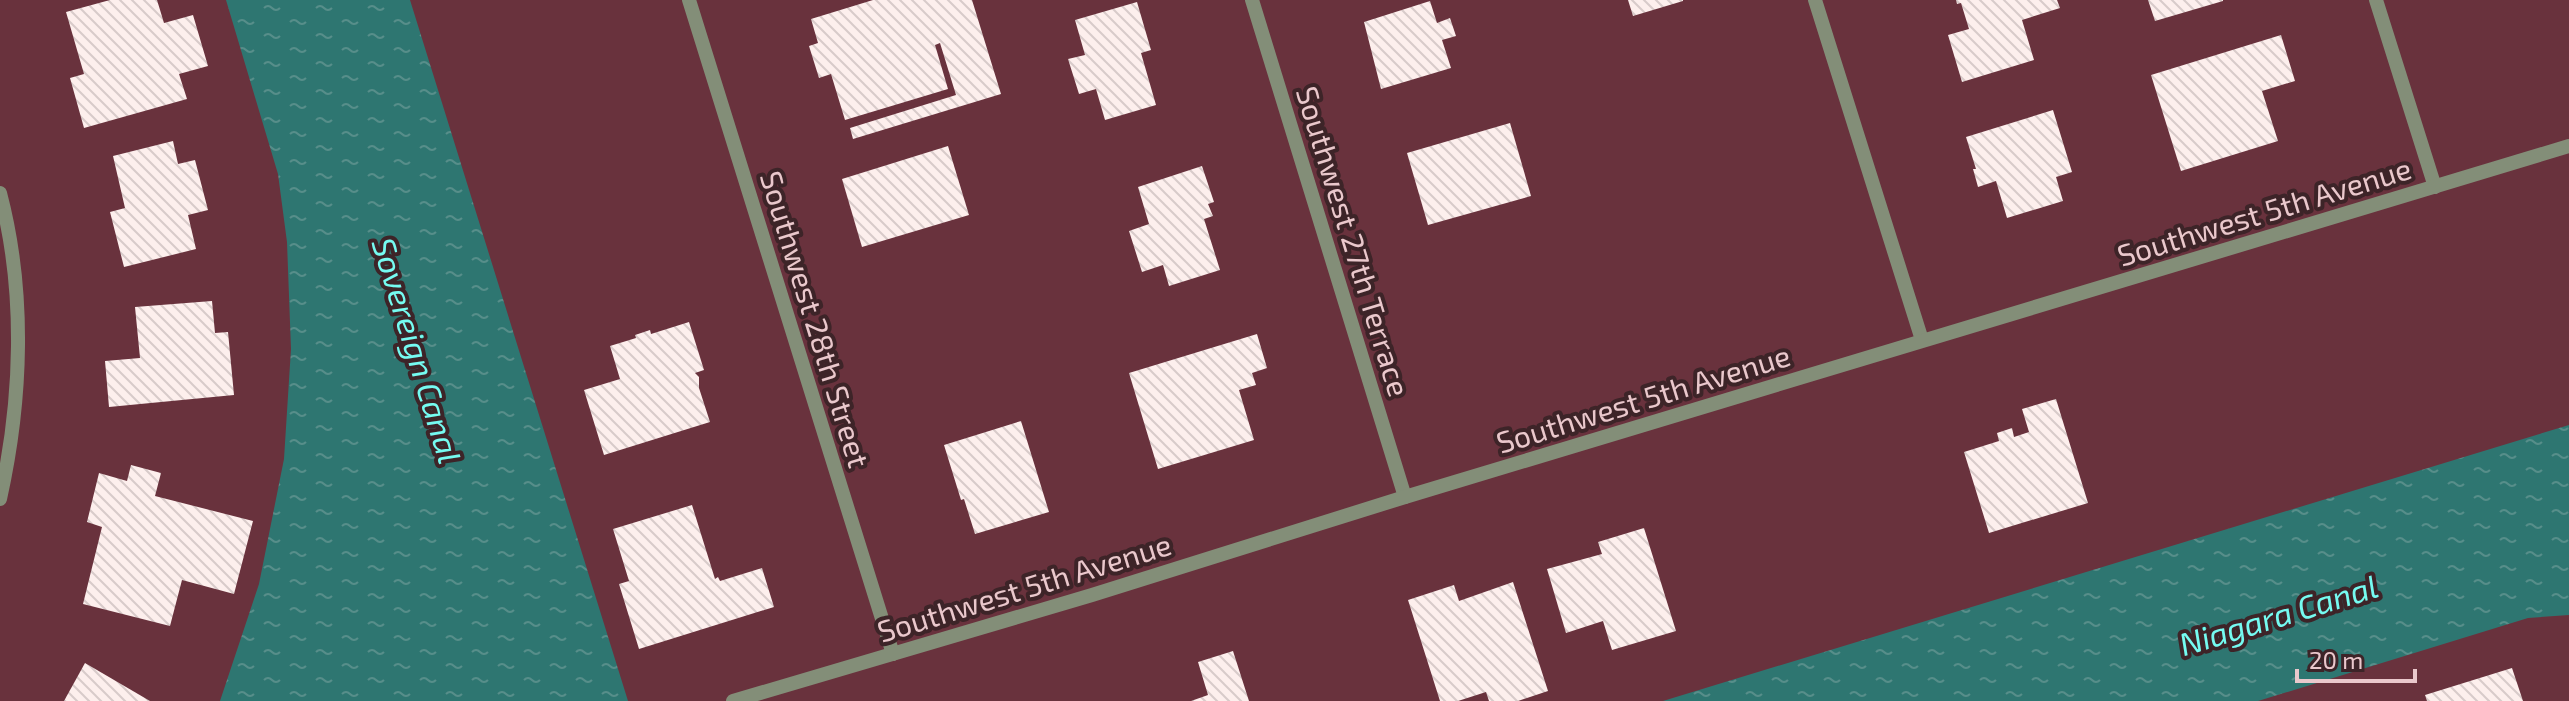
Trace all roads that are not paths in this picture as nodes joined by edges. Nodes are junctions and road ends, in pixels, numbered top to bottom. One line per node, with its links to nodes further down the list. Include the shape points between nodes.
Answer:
1 (689, 0): 11 (street, Southwest 28th Street)
2 (1252, 0): 9 (street, Southwest 27th Terrace)
3 (1815, 0): 8 (street)
4 (2376, 0): 6 (street)
5 (2569, 146): 6 (street, Southwest 5th Avenue)
6 (2435, 187): 8 (street, Southwest 5th Avenue)
7 (0, 193): 10 (street, via 11,256 18,365)
8 (1922, 340): 9 (street, Southwest 5th Avenue)
9 (1405, 497): 11 (street, Southwest 5th Avenue)
10 (0, 499)
11 (893, 654): 12 (street, Southwest 5th Avenue)
12 (733, 701)

